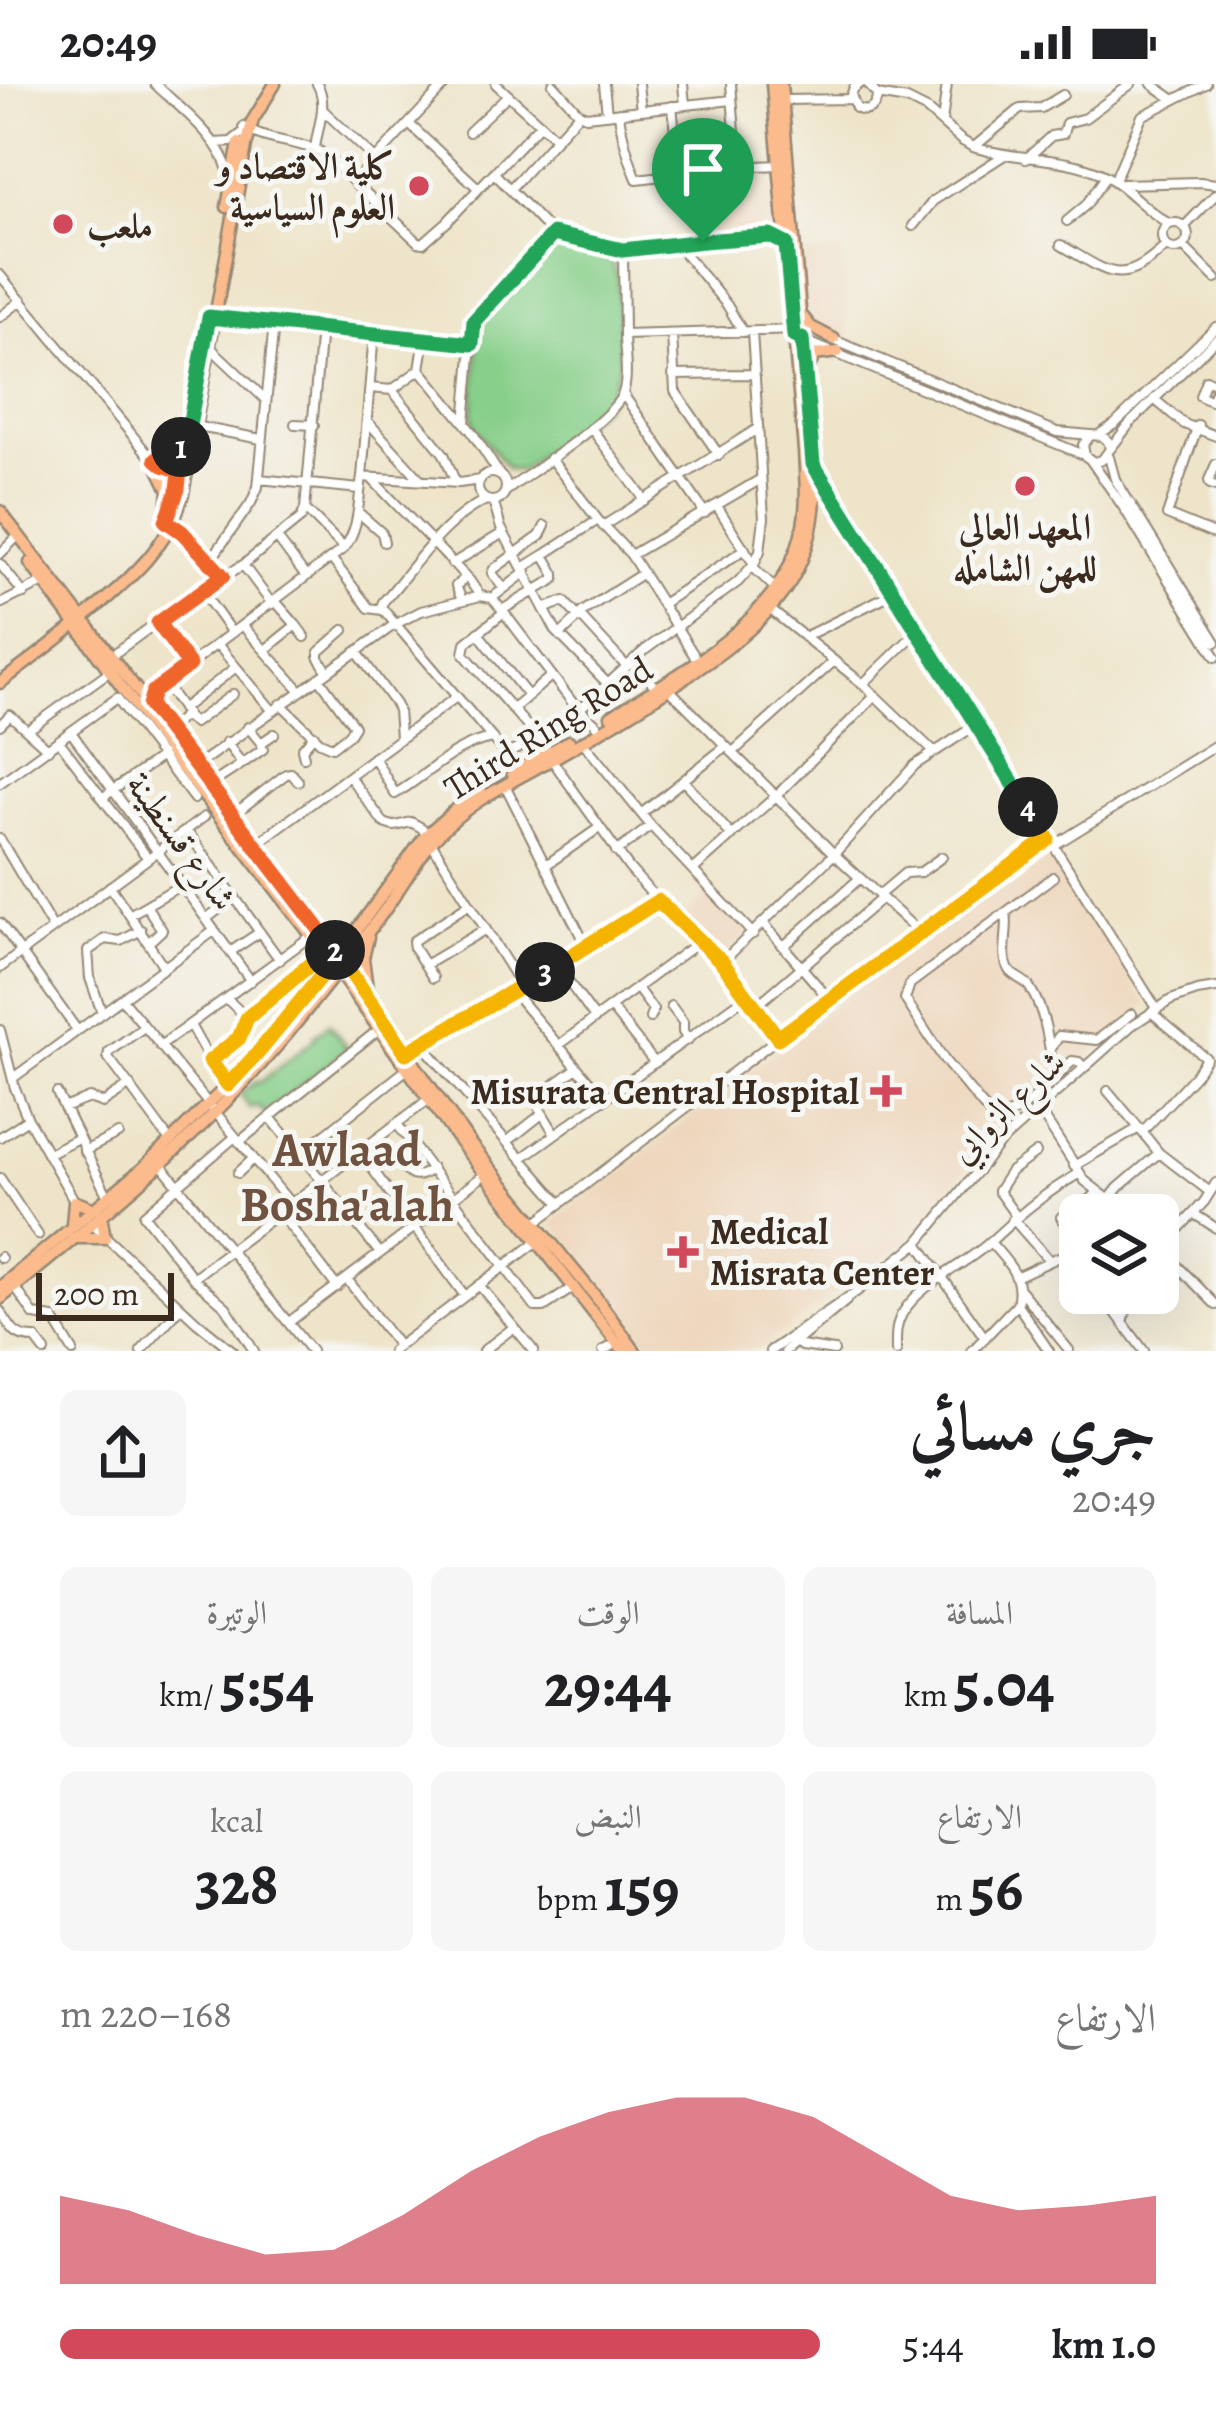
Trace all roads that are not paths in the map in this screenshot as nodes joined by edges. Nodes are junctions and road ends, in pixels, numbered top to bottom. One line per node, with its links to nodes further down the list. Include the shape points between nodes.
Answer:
1 (155, 84): 39 (street)
2 (272, 84): 36 (main road)
3 (317, 84): 28 (street)
4 (496, 84): 19 (street)
5 (553, 84): 31 (street)
6 (604, 84): 32 (street)
7 (638, 84): 29 (street)
8 (683, 84): 26 (street)
9 (730, 84): 23 (street)
10 (772, 84): 45 (main road, Third Ring Road)
11 (782, 84): 24 (main road, Third Ring Road)
12 (947, 84): 33 (street)
13 (1152, 84): 22 (street)
14 (1206, 84): 22 (street)
15 (442, 86): 34 (street)
16 (1127, 86): 43 (street)
17 (908, 87): 25 (street)
18 (856, 88): 20 (street); 20 (street, via 856,108 875,104); 24 (street)
19 (508, 95): 35 (street); 37 (street)
20 (877, 95): 25 (street)
21 (1063, 95): 40 (street, via 1020,109)
22 (1172, 99): 50 (street, via 1140,119)
23 (732, 100): 26 (street); 46 (street)
24 (783, 100): 77 (main road, Third Ring Road)
25 (907, 100): 33 (street)
26 (685, 104): 27 (street)
27 (672, 106): 29 (street); 49 (street)
28 (322, 109): 41 (street); 44 (street)
29 (641, 110): 30 (street)
30 (619, 112): 32 (street); 49 (street, via 634,177)
31 (580, 113): 32 (street); 38 (street)
32 (607, 114)
33 (942, 122): 40 (street)
34 (410, 124): 44 (street); 54 (street)
35 (541, 124): 38 (street); 47 (street)
36 (245, 131): 39 (street); 41 (street); 51 (main road); 57 (main road)
37 (470, 132)
38 (556, 138): 55 (street)
39 (214, 143): 51 (street)
40 (973, 147): 42 (street)
41 (315, 149): 52 (street)
42 (1004, 155): 43 (street); 62 (street, via 932,201)
43 (1025, 159): 50 (street)
44 (376, 160): 52 (street)
45 (779, 166): 46 (street); 60 (main road, Third Ring Road)
46 (738, 167): 48 (street)
47 (494, 173): 54 (street); 55 (street)
48 (695, 174): 49 (street); 67 (street)
49 (680, 176)
50 (1113, 180): 53 (street); 58 (street); 59 (street)
51 (230, 182): 57 (main road)
52 (355, 182): 54 (street, via 422,243)
53 (1216, 184)
54 (478, 188)
55 (510, 189): 65 (street)
56 (1216, 194): 63 (street)
57 (232, 203): 79 (main road)
58 (1154, 215): 61 (street); 64 (street)
59 (1067, 221)
60 (784, 223): 66 (street); 68 (main road, Third Ring Road)
61 (1170, 224): 63 (street); 64 (street)
62 (913, 226)
63 (1185, 226): 72 (street)
64 (1162, 233): 71 (street)
65 (553, 234): 73 (street); 90 (street, via 474,321)
66 (770, 236): 67 (street); 68 (street)
67 (703, 241): 69 (street)
68 (786, 244): 85 (main road, Third Ring Road)
69 (678, 245): 73 (street); 83 (street)
70 (1061, 245): 71 (street, via 1121,273)
71 (1166, 246): 72 (street)
72 (1184, 247): 75 (street)
73 (623, 250): 87 (street)
74 (0, 275): 76 (street)
75 (1216, 278)
76 (22, 301): 78 (street); 120 (street)
77 (800, 310): 85 (main road, Third Ring Road); 91 (main road)
78 (0, 317)
79 (212, 318): 80 (street); 92 (main road); 111 (main road)
80 (274, 323): 82 (street); 101 (street)
81 (1216, 327): 99 (street)
82 (321, 328): 84 (street); 107 (street)
83 (747, 332): 85 (street); 86 (street); 94 (street)
84 (374, 333): 88 (street); 97 (street)
85 (794, 333): 91 (street); 96 (main road, Third Ring Road); 175 (main road, Third Ring Road, via 806,506)
86 (672, 334): 87 (street); 95 (street)
87 (624, 335): 100 (street)
88 (424, 338): 90 (street); 93 (street)
89 (1216, 339): 99 (street)
90 (472, 344): 105 (street)
91 (836, 346): 96 (main road, via 814,355); 113 (street, via 1057,432); 118 (street)
92 (211, 348): 101 (street); 111 (main road)
93 (420, 370): 98 (street); 105 (street)
94 (752, 374): 95 (street); 110 (street)
95 (673, 375): 116 (street, via 678,398)
96 (805, 375): 121 (main road, Third Ring Road)
97 (370, 388): 98 (street); 104 (street)
98 (392, 390): 131 (street)
99 (1157, 392): 102 (street); 102 (street); 103 (street); 113 (street)
100 (623, 394): 109 (street); 127 (street)
101 (266, 400): 114 (street)
102 (1165, 407): 103 (street); 108 (street)
103 (1143, 410): 115 (street)
104 (367, 421): 125 (street); 129 (street)
105 (465, 423): 119 (street)
106 (296, 424): 107 (street)
107 (314, 425): 132 (street)
108 (1197, 427): 112 (street); 150 (street, via 1168,515)
109 (591, 428): 117 (street); 139 (street)
110 (757, 429): 116 (street); 130 (street)
111 (191, 430): 114 (street); 120 (main road, via 173,459); 123 (main road)
112 (1216, 433)
113 (1094, 436): 115 (street, via 1105,438); 118 (street, via 1084,445)
114 (261, 439): 128 (street)
115 (1109, 452): 118 (street, via 1098,462); 203 (street, via 1115,479)
116 (718, 455): 127 (street)
117 (550, 458): 126 (street); 146 (street)
118 (1088, 458): 203 (street)
119 (490, 459): 124 (street); 135 (street)
120 (155, 460): 123 (street); 147 (main road, via 169,490)
121 (813, 464): 137 (street); 138 (main road, Third Ring Road)
122 (1216, 464): 133 (street, via 1209,480)
123 (183, 475): 147 (main road)
124 (501, 476): 126 (street); 135 (street); 136 (street)
125 (366, 477): 129 (street); 134 (street); 154 (street)
126 (522, 478): 136 (street)
127 (682, 478): 139 (street); 144 (street)
128 (259, 479): 132 (street); 162 (street)
129 (420, 479): 131 (street)
130 (761, 479): 140 (street); 166 (street, via 764,528)
131 (458, 482): 135 (street)
132 (307, 484): 134 (street); 141 (street)
133 (1216, 486)
134 (360, 489): 143 (street)
135 (484, 490): 136 (street, via 501,498); 149 (street); 154 (street)
136 (506, 490)
137 (833, 494): 138 (main road, via 822,490); 177 (street)
138 (815, 498): 185 (main road, Third Ring Road, via 802,559)
139 (645, 500): 146 (street)
140 (717, 506): 144 (street); 156 (street)
141 (305, 508): 151 (street); 155 (street)
142 (0, 511): 191 (main road)
143 (358, 512): 153 (street); 155 (street)
144 (705, 513): 160 (street)
145 (0, 522): 152 (main road)
146 (601, 523): 159 (street); 160 (street)
147 (169, 524): 162 (street); 191 (main road); 191 (main road, via 136,573)
148 (545, 526): 157 (street)
149 (503, 533): 157 (street); 164 (street)
150 (1216, 535)
151 (277, 538): 165 (street); 170 (street)
152 (14, 540): 158 (street); 172 (main road)
153 (384, 542)
154 (433, 543): 164 (street); 187 (street)
155 (344, 548): 161 (street)
156 (745, 549): 166 (street); 184 (street)
157 (515, 552): 167 (street); 173 (street, via 492,572)
158 (0, 554)
159 (544, 555): 167 (street); 176 (street, via 556,577)
160 (631, 555): 168 (street)
161 (331, 558): 170 (street); 187 (street, via 366,605)
162 (210, 561): 169 (street)
163 (0, 564): 178 (street)
164 (452, 564): 171 (street)
165 (243, 565): 169 (street); 182 (street)
166 (753, 565): 175 (street); 195 (street)
167 (525, 570): 173 (street); 176 (street)
168 (643, 572): 184 (street); 189 (street)
169 (223, 576): 174 (street)
170 (306, 577): 182 (street)
171 (466, 577): 179 (street); 181 (street, via 456,586)
172 (44, 582): 178 (street); 191 (main road)
173 (504, 589): 180 (street)
174 (202, 590): 190 (street); 198 (street)
175 (777, 590): 185 (main road, Third Ring Road)
176 (536, 592): 186 (street); 188 (street)
177 (893, 593): 197 (street); 202 (street)
178 (24, 594): 183 (street)
179 (480, 596): 180 (street); 181 (street)
180 (492, 598): 188 (street)
181 (462, 601): 193 (street)
182 (273, 603): 192 (street); 194 (street)
183 (0, 604)
184 (662, 604): 195 (street)
185 (768, 608): 202 (street); 209 (main road, Third Ring Road); 221 (main road, Third Ring Road, via 730,647)
186 (544, 609): 189 (street, via 564,601); 200 (street)
187 (382, 610): 193 (street)
188 (503, 611): 199 (street); 217 (street)
189 (579, 617): 200 (street); 211 (street)
190 (158, 623): 207 (street); 212 (street)
191 (72, 624): 207 (main road); 214 (main road); 215 (main road)
192 (296, 625): 201 (street); 205 (street)
193 (394, 625): 206 (street); 228 (street)
194 (243, 626): 198 (street); 205 (street)
195 (676, 629): 209 (street); 211 (street)
196 (344, 630): 216 (street, via 320,652)
197 (918, 631): 220 (street); 237 (street)
198 (233, 633): 204 (street)
199 (478, 633): 226 (street); 232 (street, via 464,654)
200 (560, 635): 219 (street)
201 (305, 637)
202 (805, 637): 210 (street)
203 (1213, 637): 208 (street)
204 (217, 644): 212 (street); 213 (street)
205 (265, 650): 222 (street)
206 (357, 652): 216 (street); 244 (street, via 395,704)
207 (111, 656): 223 (main road)
208 (1216, 657)
209 (697, 660): 221 (main road, Third Ring Road)
210 (834, 661): 220 (street); 253 (street)
211 (630, 663): 219 (street); 221 (street)
212 (189, 665): 218 (street)
213 (236, 667): 230 (street); 233 (street)
214 (110, 670): 225 (main road); 239 (street)
215 (2, 675)
216 (324, 675): 222 (street); 243 (street, via 354,726 332,748)
217 (551, 676): 226 (street); 231 (street)
218 (164, 683): 223 (street); 233 (street)
219 (607, 683): 231 (street)
220 (863, 684): 227 (street)
221 (663, 689): 236 (main road, Third Ring Road); 248 (main road, Third Ring Road); 253 (street)
222 (300, 691): 230 (street)
223 (147, 693): 240 (main road)
224 (233, 694): 233 (street, via 194,723)
225 (121, 695): 241 (street); 255 (main road)
226 (528, 696): 232 (street)
227 (875, 696): 254 (street); 268 (street)
228 (455, 698): 244 (street); 245 (street)
229 (0, 701): 234 (street)
230 (276, 707): 238 (street); 243 (street)
231 (579, 708): 236 (street); 246 (street)
232 (513, 709): 246 (street)
233 (184, 713): 240 (street)
234 (10, 715): 235 (street); 239 (street)
235 (0, 724)
236 (596, 725): 258 (main road, Third Ring Road)
237 (976, 725): 254 (street); 280 (street)
238 (248, 727): 249 (street); 250 (street)
239 (28, 730): 252 (street)
240 (168, 730): 260 (main road)
241 (71, 732): 247 (street); 267 (street, شارع قسنطينة)
242 (274, 734): 250 (street)
243 (314, 735): 256 (street)
244 (400, 737): 257 (street)
245 (493, 738): 246 (street, via 507,752); 257 (street, via 457,750 395,794)
246 (539, 738): 258 (street)
247 (59, 741): 252 (street); 269 (street, شارع قسنطينة)
248 (582, 741): 258 (main road, Third Ring Road); 271 (street)
249 (226, 742): 259 (street); 260 (street)
250 (261, 743): 259 (street, via 262,752)
251 (1216, 745): 280 (street)
252 (48, 749): 262 (street)
253 (730, 749): 263 (street); 268 (street)
254 (934, 752): 284 (street)
255 (166, 753): 267 (street); 270 (main road)
256 (304, 757)
257 (374, 757): 261 (street)
258 (548, 757): 266 (main road, Third Ring Road); 275 (street); 278 (main road, Third Ring Road, via 467,799)
259 (242, 764): 265 (street)
260 (196, 766): 265 (main road)
261 (350, 776): 278 (street, via 382,822 417,824); 281 (street)
262 (2, 779)
263 (683, 780): 271 (street); 277 (street)
264 (298, 781): 272 (street, via 289,773)
265 (210, 784): 272 (main road)
266 (506, 785): 278 (main road, Third Ring Road); 286 (street)
267 (112, 790): 269 (street); 283 (street, شارع قسنطينة)
268 (776, 796): 277 (street); 284 (street)
269 (102, 798): 283 (street, شارع قسنطينة)
270 (201, 799): 272 (main road); 273 (street)
271 (641, 814): 274 (street)
272 (226, 816): 273 (street); 281 (main road); 310 (main road)
273 (204, 817): 276 (street)
274 (651, 826): 282 (street); 287 (street)
275 (599, 828): 282 (street); 286 (street)
276 (186, 830): 283 (street); 292 (street)
277 (731, 836): 287 (street)
278 (429, 838): 295 (street); 302 (main road, Third Ring Road)
279 (0, 839): 303 (street)
280 (1051, 843): 308 (street); 340 (street)
281 (255, 844): 310 (main road)
282 (616, 852): 294 (street)
283 (152, 854): 290 (street, شارع قسنطينة); 291 (street)
284 (834, 854): 289 (street); 301 (street)
285 (942, 857): 293 (street, via 905,873)
286 (546, 865): 313 (street)
287 (693, 870): 309 (street)
288 (1053, 877): 297 (street)
289 (860, 878): 293 (street); 314 (street)
290 (181, 885): 296 (street); 299 (street, شارع قسنطينة)
291 (110, 886): 298 (street); 303 (street)
292 (235, 897): 299 (street); 307 (street)
293 (880, 897): 308 (street); 324 (street)
294 (658, 901): 311 (street); 313 (street)
295 (469, 904): 304 (street); 320 (street, via 413,941)
296 (146, 907): 298 (street); 312 (street, via 162,929)
297 (1006, 912): 356 (street, via 1009,970 1029,986); 365 (street, via 910,984 906,1003 988,1115 1006,1117)
298 (130, 914): 305 (street)
299 (206, 919): 306 (street, شارع قسنطينة)
300 (0, 923): 315 (street)
301 (764, 923): 309 (street); 314 (street)
302 (366, 927): 310 (main road); 319 (main road, Third Ring Road); 334 (main road)
303 (52, 928): 315 (street)
304 (484, 930): 320 (street); 331 (street)
305 (141, 931): 312 (street); 341 (street, via 88,951)
306 (214, 931): 316 (street, شارع قسنطينة); 322 (street)
307 (260, 932): 316 (street); 317 (street)
308 (920, 933): 336 (street)
309 (753, 934): 318 (street)
310 (318, 941): 317 (street); 319 (main road); 327 (main road); 343 (street)
311 (700, 941): 318 (street); 328 (street)
312 (148, 942): 322 (street)
313 (586, 946): 321 (street)
314 (784, 946): 324 (street)
315 (21, 952): 323 (street); 349 (street)
316 (230, 952): 326 (street, شارع قسنطينة)
317 (280, 960): 326 (street)
318 (722, 962): 332 (street)
319 (338, 963): 327 (main road, Third Ring Road); 330 (main road); 334 (main road)
320 (425, 965): 325 (street)
321 (556, 965): 331 (street); 344 (street)
322 (164, 967): 335 (street)
323 (0, 968)
324 (803, 968): 336 (street); 338 (street)
325 (434, 978)
326 (251, 981): 333 (street)
327 (320, 987): 330 (main road); 367 (main road, Third Ring Road); 373 (main road, Third Ring Road, via 273,1050)
328 (637, 988): 339 (street); 345 (street)
329 (1216, 988): 340 (street, شارع الزوابي)
330 (350, 989): 350 (main road)
331 (517, 990): 353 (street); 354 (street)
332 (747, 996): 338 (street); 352 (street)
333 (227, 998): 343 (street); 346 (street)
334 (370, 998): 357 (main road)
335 (122, 999): 341 (street); 347 (street)
336 (830, 1000): 351 (street)
337 (671, 1006): 352 (street)
338 (755, 1006): 351 (street)
339 (610, 1008): 344 (street); 360 (street)
340 (1153, 1010): 358 (street); 362 (street, شارع الزوابي)
341 (102, 1013): 349 (street)
342 (1132, 1014): 356 (street, via 1097,1040 1059,1036)
343 (247, 1018): 359 (street, via 239,1038)
344 (595, 1018): 354 (street)
345 (650, 1018)
346 (190, 1025): 355 (street); 359 (street)
347 (144, 1027): 355 (street); 366 (street, via 108,1054)
348 (0, 1030): 364 (street)
349 (77, 1030): 364 (street)
350 (378, 1030): 363 (main road); 376 (street)
351 (778, 1038): 413 (street)
352 (688, 1040): 360 (street)
353 (422, 1044): 357 (street); 385 (street)
354 (559, 1045): 361 (street)
355 (160, 1046): 373 (street)
356 (1051, 1048): 365 (street)
357 (406, 1053): 418 (main road)
358 (1211, 1060): 379 (street)
359 (210, 1061): 367 (street)
360 (655, 1064): 371 (street)
361 (577, 1068): 371 (street); 375 (street, via 534,1097)
362 (1084, 1068): 365 (street, via 1072,1061); 374 (street, شارع الزوابي)
363 (406, 1070): 370 (main road); 392 (street)
364 (13, 1078): 377 (street)
365 (1055, 1081)
366 (130, 1085): 372 (street, via 103,1103 89,1098); 386 (street)
367 (228, 1085): 373 (main road, Third Ring Road)
368 (1108, 1091): 379 (street)
369 (57, 1093): 372 (street)
370 (428, 1100): 378 (street); 400 (main road)
371 (604, 1100): 382 (street)
372 (64, 1108): 383 (street)
373 (212, 1108): 384 (street); 386 (main road, Third Ring Road); 396 (main road, Third Ring Road)
374 (1038, 1108): 398 (street); 427 (street, شارع الزوابي)
375 (542, 1114): 382 (street); 385 (street)
376 (270, 1117): 384 (street); 392 (street)
377 (28, 1119): 380 (street); 391 (street)
378 (397, 1124): 388 (street); 397 (street)
379 (1140, 1130): 390 (street); 398 (street)
380 (2, 1132)
381 (118, 1134): 387 (street)
382 (555, 1134): 394 (street)
383 (78, 1138): 387 (street); 391 (street)
384 (237, 1140): 395 (street); 403 (street)
385 (508, 1141): 394 (street)
386 (171, 1142): 409 (main road, Third Ring Road)
387 (84, 1151): 409 (street)
388 (360, 1152): 402 (street); 419 (street)
389 (1036, 1153): 417 (street, via 998,1191)
390 (1159, 1153): 404 (street); 408 (street)
391 (47, 1154): 411 (street)
392 (301, 1154): 402 (street)
393 (396, 1157): 397 (street, via 413,1176)
394 (522, 1158): 413 (street)
395 (253, 1159): 399 (street); 412 (street)
396 (160, 1163): 403 (street); 416 (main road, Third Ring Road)
397 (432, 1169): 410 (street)
398 (1077, 1170): 405 (street); 417 (street)
399 (238, 1173)
400 (484, 1174): 410 (street); 425 (main road)
401 (0, 1178): 423 (street)
402 (322, 1182): 412 (street); 429 (street)
403 (179, 1185): 428 (street); 436 (street, via 144,1215)
404 (1213, 1187): 415 (street)
405 (1097, 1191): 406 (street); 407 (street)
406 (1095, 1194)
407 (1102, 1194)
408 (1114, 1194)
409 (108, 1197): 416 (main road, Third Ring Road)
410 (455, 1198): 419 (street); 432 (street)
411 (74, 1201): 416 (main road); 422 (main road)
412 (291, 1204): 414 (street)
413 (560, 1204): 418 (street)
414 (280, 1213): 428 (street); 441 (street)
415 (1194, 1214): 420 (street); 421 (street)
416 (93, 1216): 422 (main road, Third Ring Road); 424 (main road)
417 (1015, 1217): 426 (street); 431 (street)
418 (536, 1223): 470 (main road)
419 (415, 1226): 429 (street); 445 (street)
420 (1216, 1228)
421 (1179, 1229)
422 (72, 1233): 424 (main road); 439 (main road, Third Ring Road); 440 (main road, Third Ring Road)
423 (38, 1234)
424 (105, 1238): 449 (street)
425 (538, 1241): 432 (street); 442 (main road)
426 (990, 1242): 434 (street); 435 (street)
427 (917, 1243): 435 (street); 444 (street, شارع الزوابي)
428 (232, 1251): 436 (street); 453 (street)
429 (380, 1253): 437 (street)
430 (1059, 1255): 431 (street)
431 (1049, 1260): 434 (street)
432 (506, 1265): 438 (street); 442 (street, via 538,1308)
433 (1179, 1268): 448 (street)
434 (1018, 1276): 443 (street)
435 (942, 1277): 456 (street); 474 (street, via 898,1319)
436 (193, 1278): 465 (street, via 226,1307)
437 (347, 1279): 441 (street); 459 (street)
438 (478, 1285): 445 (street); 455 (street)
439 (0, 1287)
440 (15, 1287): 446 (main road, Third Ring Road); 462 (street, via 34,1315 53,1318)
441 (338, 1287): 453 (street)
442 (574, 1287): 458 (main road)
443 (1019, 1290): 447 (street); 460 (street)
444 (856, 1292): 457 (street); 471 (street)
445 (464, 1296): 459 (street)
446 (0, 1299)
447 (1017, 1304): 456 (street); 476 (street)
448 (1216, 1305)
449 (181, 1307): 463 (street); 464 (street)
450 (0, 1311): 461 (street, via 17,1335 35,1338)
451 (1116, 1314): 454 (street)
452 (1126, 1314): 454 (street)
453 (289, 1322): 466 (street)
454 (1123, 1324): 477 (street)
455 (513, 1328): 467 (street); 468 (street)
456 (985, 1338): 475 (street)
457 (796, 1342): 472 (street); 473 (street)
458 (620, 1347): 469 (street)
459 (395, 1348)
460 (1069, 1350)
461 (45, 1351)
462 (73, 1351)
463 (141, 1351)
464 (232, 1351)
465 (254, 1351)
466 (311, 1351)
467 (483, 1351)
468 (534, 1351)
469 (603, 1351)
470 (635, 1351)
471 (770, 1351)
472 (784, 1351)
473 (834, 1351)
474 (896, 1351)
475 (973, 1351)
476 (1049, 1351)
477 (1144, 1351)

